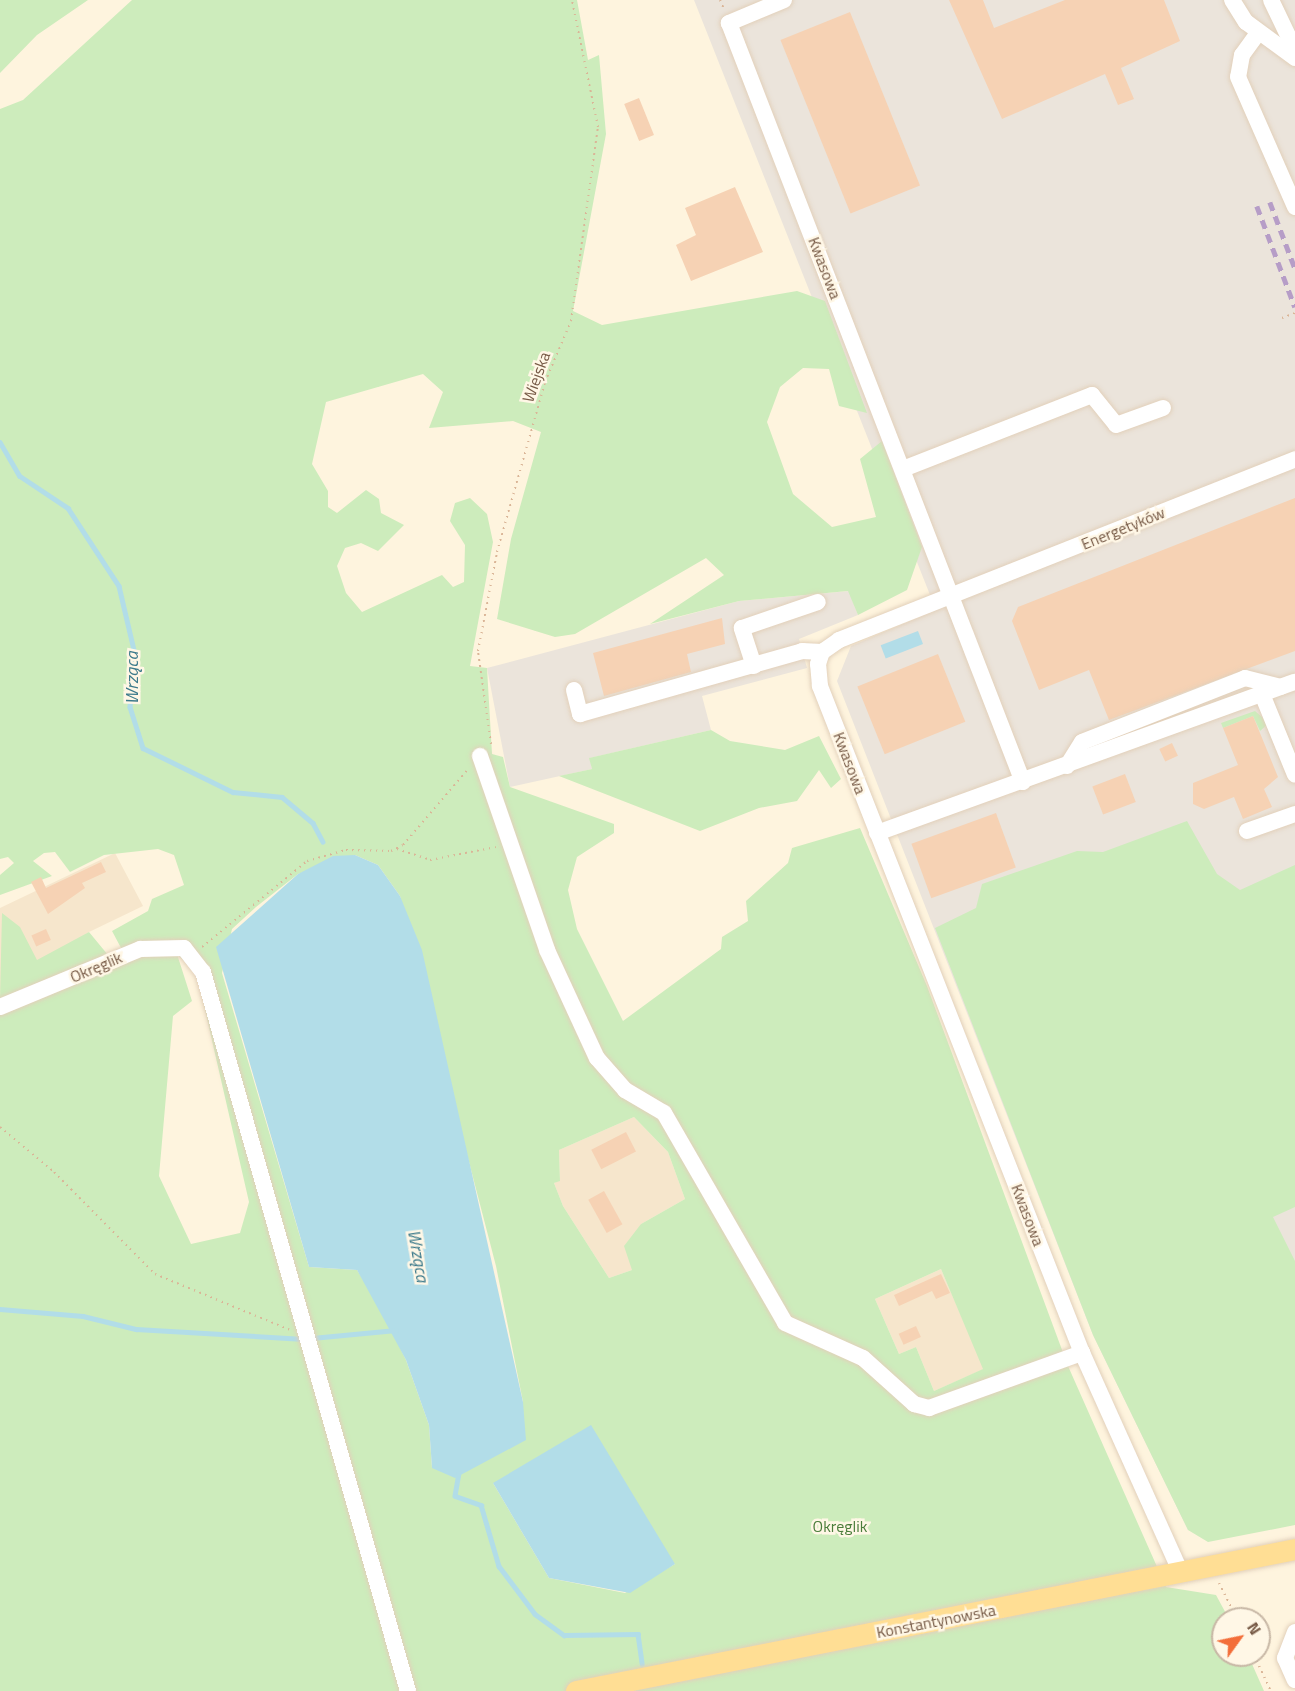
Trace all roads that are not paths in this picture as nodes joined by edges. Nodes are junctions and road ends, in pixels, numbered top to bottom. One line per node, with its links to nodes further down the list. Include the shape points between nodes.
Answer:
1 (784, 0): 10 (street, Kwasowa, via 729,23)
2 (1232, 0): 4 (street)
3 (1272, 0): 5 (street)
4 (1258, 33): 6 (street); 7 (street, via 1242,55 1239,77)
5 (1295, 50)
6 (1295, 58)
7 (1295, 207)
8 (1163, 408): 10 (street, via 1116,425 1092,395)
9 (1295, 459): 11 (street, Energetyków)
10 (903, 469): 11 (street, Kwasowa)
11 (952, 597): 13 (street, via 839,640); 21 (street, Kwasowa)
12 (818, 602): 14 (street, via 742,628)
13 (822, 652): 14 (street, via 802,651); 24 (street, Kwasowa, via 818,678)
14 (754, 666): 16 (street, via 580,714)
15 (1288, 684): 17 (street); 19 (street, via 1245,678 1083,742)
16 (574, 690)
17 (1262, 694): 19 (street); 20 (street)
18 (480, 756): 26 (street, via 507,844 597,1058 625,1090 664,1113 785,1323 863,1358 914,1404 929,1408)
19 (1067, 766): 21 (street)
20 (1295, 775)
21 (1023, 782): 24 (street)
22 (1295, 814): 23 (street)
23 (1247, 831)
24 (877, 833): 26 (street, Kwasowa)
25 (0, 1007): 31 (street, Okręglik, via 140,949 174,946 193,955 220,1016)
26 (1082, 1353): 28 (street, Kwasowa)
27 (1295, 1549): 28 (main road, Konstantynowska)
28 (1181, 1573): 32 (main road, Konstantynowska)
29 (1295, 1632): 30 (street, via 1285,1658)
30 (1295, 1680)
31 (408, 1691)
32 (576, 1691)

